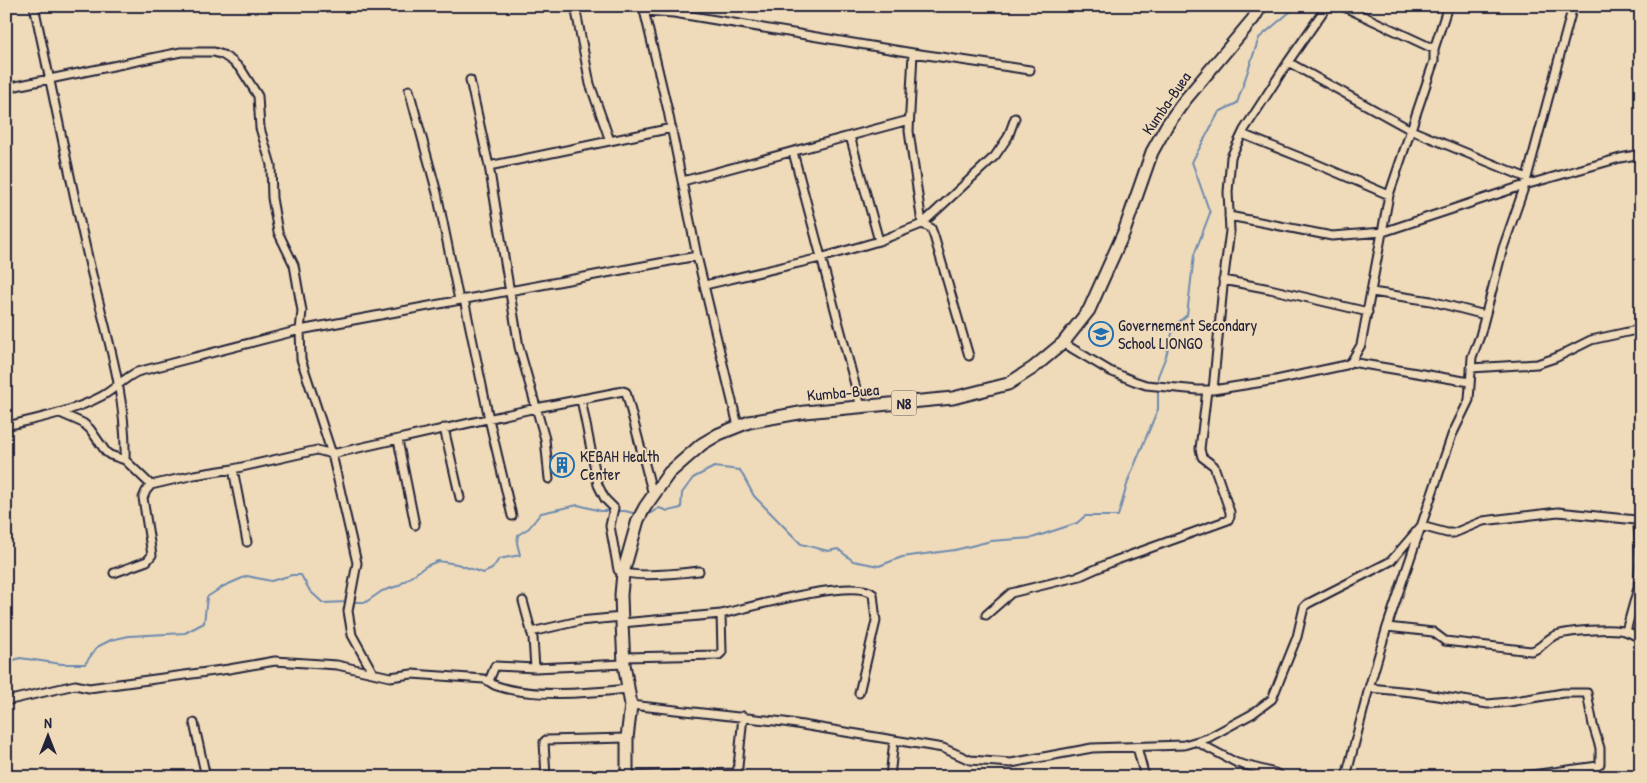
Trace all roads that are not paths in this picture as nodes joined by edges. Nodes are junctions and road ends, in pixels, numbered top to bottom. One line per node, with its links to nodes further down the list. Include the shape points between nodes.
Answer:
1 (34, 6): 13 (street)
2 (575, 6): 23 (street, via 590,84)
3 (1261, 6): 45 (highway, Kumba-Buea / N8, via 1167,125 1152,152 1124,232 1092,304)
4 (1327, 6): 11 (street)
5 (1342, 6): 9 (street)
6 (1448, 6): 9 (street)
7 (1573, 6): 28 (street)
8 (643, 9): 10 (street); 19 (street)
9 (1434, 50): 20 (street, via 1434,61)
10 (913, 53): 12 (street); 18 (street)
11 (1288, 62): 20 (street); 21 (street)
12 (1030, 70)
13 (50, 79): 15 (street); 44 (street, via 191,51 223,55 241,69 258,96 260,128 270,159 278,232 294,265 302,311); 50 (street)
14 (470, 80): 26 (street)
15 (6, 88)
16 (409, 90): 40 (street)
17 (1014, 118): 31 (street, via 1008,137 995,156)
18 (909, 120): 22 (street); 31 (street)
19 (672, 128): 23 (street); 27 (street)
20 (1411, 130): 28 (street); 29 (street)
21 (1242, 134): 29 (street); 30 (street, via 1229,164)
22 (850, 136): 24 (street); 33 (street)
23 (610, 141): 26 (street)
24 (793, 152): 27 (street); 35 (street)
25 (1641, 154): 28 (street)
26 (489, 166): 38 (street)
27 (683, 181): 34 (street)
28 (1526, 182): 32 (street); 42 (street, via 1503,248)
29 (1389, 195): 32 (street)
30 (1229, 216): 32 (street, via 1332,236); 36 (street)
31 (922, 224): 33 (street); 46 (street, via 931,228 934,236)
32 (1383, 232): 39 (street)
33 (879, 240): 35 (street)
34 (697, 256): 37 (street); 38 (street)
35 (820, 258): 37 (street); 53 (street)
36 (1223, 280): 41 (street); 51 (street)
37 (705, 285): 58 (street)
38 (510, 291): 40 (street); 54 (street, via 521,355)
39 (1372, 292): 41 (street); 42 (street, via 1431,301)
40 (462, 300): 44 (street); 56 (street)
41 (1368, 312): 47 (street, via 1361,345)
42 (1485, 315): 48 (street)
43 (1641, 329): 48 (street, via 1591,340 1537,364)
44 (300, 330): 50 (street, via 137,372); 61 (street, via 301,359)
45 (1063, 343): 51 (street, via 1110,371 1146,385); 53 (highway, Kumba-Buea / N8, via 1008,384 947,399)
46 (969, 356)
47 (1350, 362): 49 (street); 51 (street, via 1276,380)
48 (1470, 368): 49 (street)
49 (1470, 382): 70 (street, via 1469,400 1452,435)
50 (118, 385): 55 (street, via 103,396); 62 (street)
51 (1210, 390): 77 (street, via 1200,449 1202,457 1214,466 1230,512 1228,520 1080,576 1011,593)
52 (580, 400): 54 (street); 66 (street, via 626,392); 73 (street, via 598,485 614,508 610,526 618,570)
53 (861, 407): 58 (highway, Kumba-Buea / N8, via 798,413)
54 (536, 408): 56 (street); 64 (street, via 545,439)
55 (60, 413): 57 (street); 62 (street, via 83,423 110,455)
56 (489, 419): 59 (street); 68 (street)
57 (6, 426)
58 (738, 426): 66 (highway, Kumba-Buea / N8, via 696,448 673,468)
59 (444, 428): 60 (street); 67 (street)
60 (398, 440): 61 (street); 69 (street)
61 (332, 454): 63 (street, via 317,450); 85 (street, via 357,563 349,620 354,640)
62 (126, 460): 65 (street)
63 (233, 469): 65 (street); 71 (street)
64 (548, 479)
65 (151, 485): 74 (street, via 144,498 152,555 147,561)
66 (653, 495): 73 (highway, Kumba-Buea / N8, via 638,520)
67 (460, 498)
68 (512, 516)
69 (415, 525)
70 (1421, 526): 79 (street); 80 (street, via 1454,534 1483,521 1558,512 1636,520 1640,559 1638,588); 96 (street, via 1391,561 1306,604 1297,637 1272,699 1252,714)
71 (247, 542)
72 (699, 571): 73 (street, via 672,574)
73 (623, 572): 78 (highway, Kumba-Buea / N8)
74 (114, 573)
75 (523, 601): 81 (street)
76 (721, 614): 78 (street); 83 (street, via 721,654); 89 (street, via 819,592 869,590 873,594 876,622)
77 (986, 615)
78 (622, 620): 81 (street, via 579,620); 83 (highway, Kumba-Buea / N8)
79 (1387, 627): 80 (street, via 1433,632 1445,641 1532,651 1555,635 1607,629); 87 (street)
80 (1626, 631): 82 (street)
81 (531, 632): 84 (street)
82 (1641, 640)
83 (624, 661): 84 (street); 88 (highway, Kumba-Buea / N8)
84 (535, 668): 86 (street, via 495,666)
85 (373, 673): 86 (street, via 390,677 419,674); 90 (street, via 332,664 275,660 86,688 75,685)
86 (489, 681): 88 (street, via 495,686 522,692 582,693)
87 (1369, 688): 106 (street); 107 (street, via 1488,704 1563,693 1587,693 1600,748 1600,764)
88 (627, 689): 91 (highway, Kumba-Buea / N8)
89 (859, 693)
90 (6, 701)
91 (631, 705): 92 (street); 94 (highway, Kumba-Buea / N8)
92 (743, 716): 95 (street); 99 (street)
93 (194, 723): 100 (street)
94 (628, 738): 101 (street, via 546,740); 102 (highway, Kumba-Buea / N8)
95 (894, 740): 97 (street, via 942,748 970,760 1011,763 1087,749); 103 (street)
96 (1198, 742): 97 (street); 98 (street)
97 (1137, 747): 104 (street)
98 (1261, 773): 105 (street)
99 (737, 775): 102 (street)
100 (206, 777)
101 (546, 777)
102 (627, 777)
103 (890, 777)
104 (1146, 777)
105 (1282, 777)
106 (1346, 777)
107 (1516, 777)

